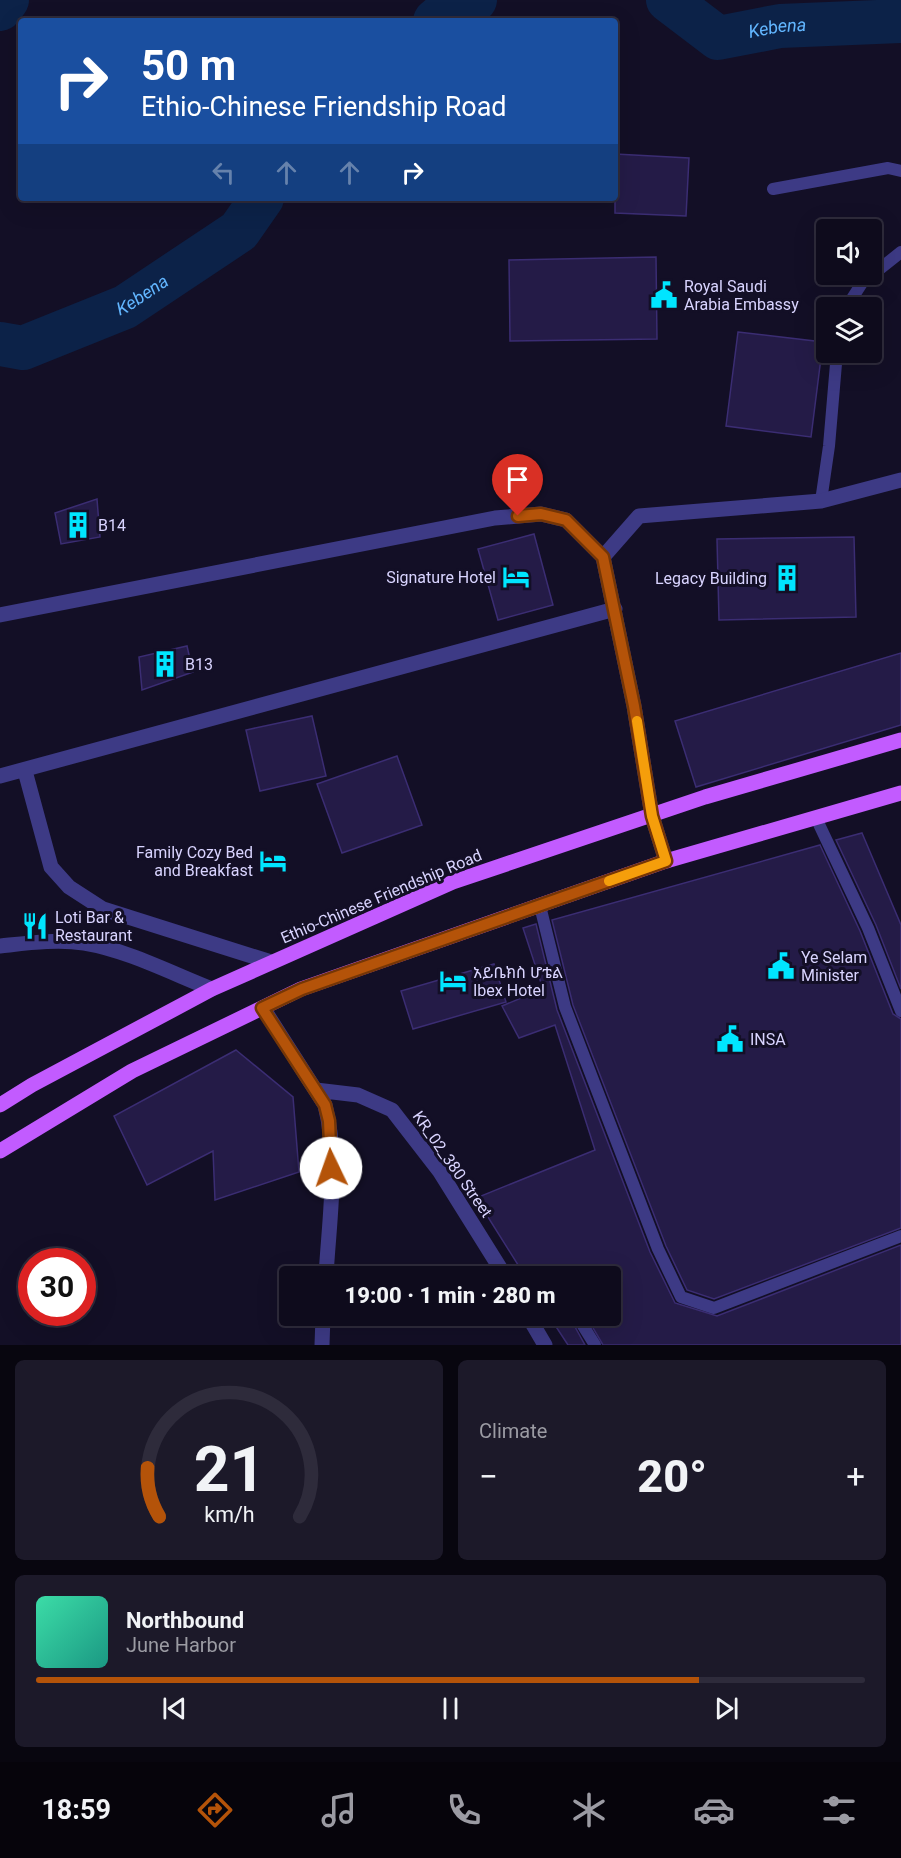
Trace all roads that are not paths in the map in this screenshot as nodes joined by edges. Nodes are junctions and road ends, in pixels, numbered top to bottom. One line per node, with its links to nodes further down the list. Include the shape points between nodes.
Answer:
1 (901, 171): 2 (lane, via 888,168)
2 (774, 189)
3 (901, 252): 4 (lane, via 862,283)
4 (853, 297)
5 (836, 363): 7 (lane)
6 (901, 480): 7 (street)
7 (821, 501): 8 (street, via 639,516)
8 (603, 557): 9 (street); 10 (street, via 566,520 541,514 495,518)
9 (615, 609): 12 (street); 15 (street)
10 (0, 615)
11 (901, 740): 15 (main road, Ethio-Chinese Friendship Road)
12 (25, 771): 13 (street); 20 (street, via 51,867 69,887 103,909)
13 (0, 776)
14 (901, 793): 16 (main road)
15 (652, 816): 17 (street); 20 (main road, Ethio-Chinese Friendship Road, via 453,882)
16 (817, 820): 17 (main road); 23 (lane, via 868,928)
17 (666, 861): 18 (main road)
18 (540, 906): 22 (main road, via 302,989); 27 (lane, via 565,1007 658,1249 681,1297 714,1308)
19 (0, 946): 21 (street, via 85,943)
20 (271, 962): 21 (main road, Ethio-Chinese Friendship Road)
21 (212, 989): 25 (main road, Ethio-Chinese Friendship Road)
22 (262, 1008): 24 (street); 26 (main road, via 132,1071)
23 (901, 1011)
24 (316, 1090): 28 (street, via 329,1121); 29 (street, KR_02_380 Street, via 358,1095 392,1110 440,1172)
25 (0, 1105)
26 (0, 1151)
27 (901, 1236)
28 (326, 1266)
29 (499, 1266)
30 (322, 1326): 33 (street)
31 (534, 1326): 34 (street)
32 (583, 1326): 35 (lane)
33 (321, 1345)
34 (545, 1345)
35 (595, 1345)

